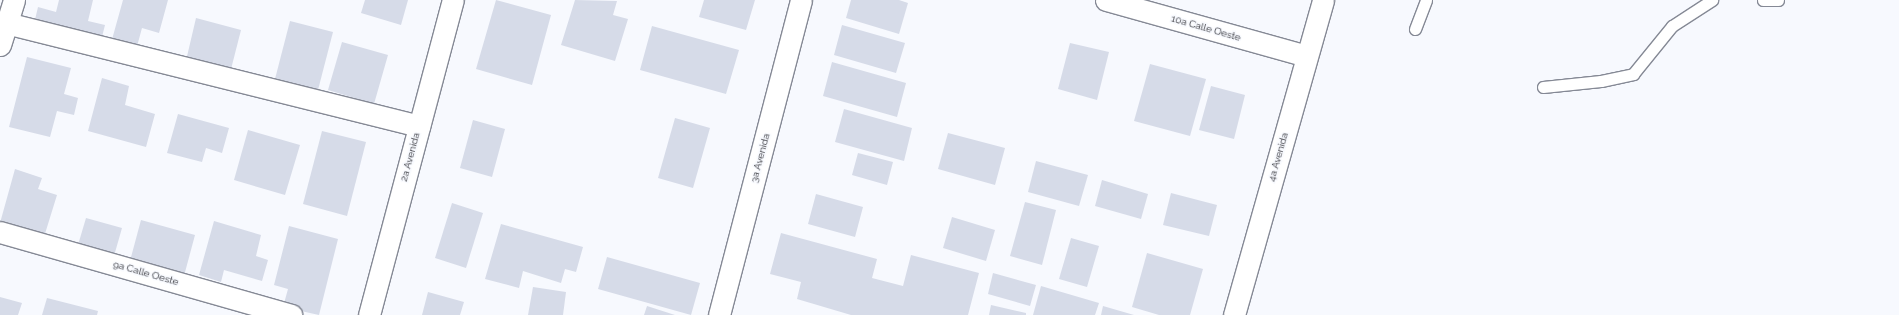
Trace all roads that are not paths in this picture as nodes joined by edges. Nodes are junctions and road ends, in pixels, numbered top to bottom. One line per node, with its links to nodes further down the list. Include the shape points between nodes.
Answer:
1 (14, 0): 10 (street)
2 (453, 0): 15 (street, 2a Avenida)
3 (801, 0): 19 (street, 3a Avenida)
4 (1106, 0): 13 (street, 10a Calle Oeste)
5 (1324, 0): 13 (street, 4a Avenida)
6 (1426, 0): 11 (lane)
7 (1712, 0): 14 (lane, via 1672,26 1633,74 1601,81)
8 (1763, 0): 9 (lane)
9 (1778, 0)
10 (6, 23): 12 (street); 15 (street)
11 (1415, 29)
12 (0, 45)
13 (1306, 56): 20 (street, 4a Avenida)
14 (1543, 87)
15 (419, 126): 18 (street, 2a Avenida)
16 (0, 232): 17 (street, 9a Calle Oeste)
17 (291, 315)
18 (369, 315)
19 (719, 315)
20 (1234, 315)

